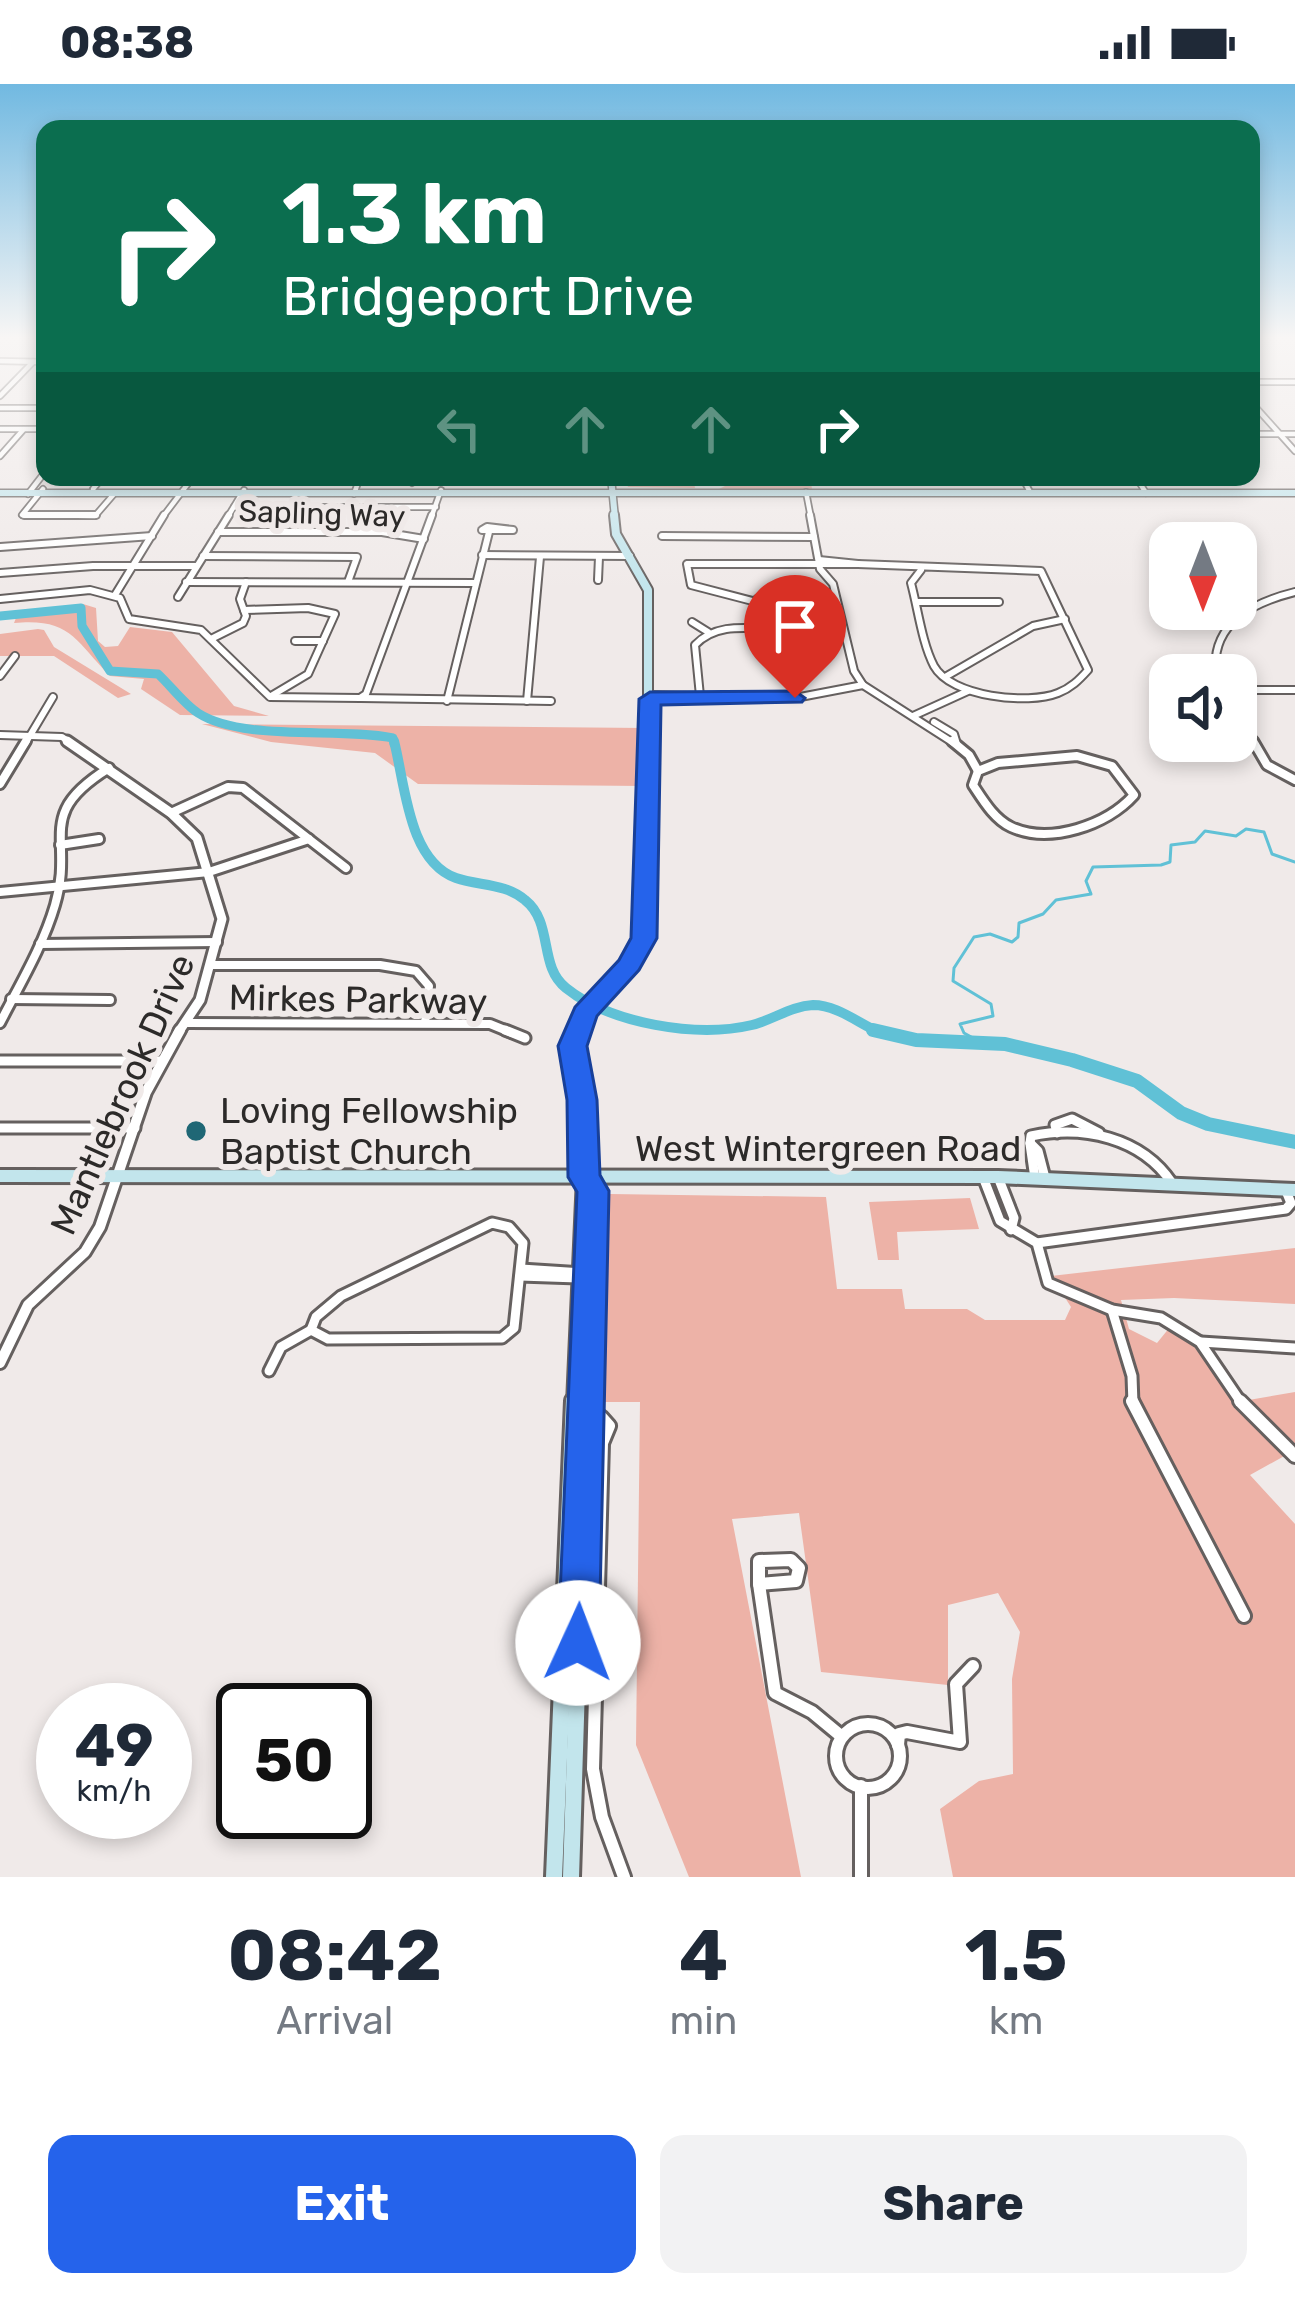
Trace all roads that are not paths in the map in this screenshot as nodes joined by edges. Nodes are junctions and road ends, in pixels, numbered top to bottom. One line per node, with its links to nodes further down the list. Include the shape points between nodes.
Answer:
1 (1271, 424): 6 (street)
2 (0, 429): 3 (street)
3 (24, 429): 4 (street); 9 (street)
4 (36, 429)
5 (1260, 434): 6 (street)
6 (1280, 434): 7 (street); 8 (street)
7 (1295, 434)
8 (1295, 451)
9 (0, 456)
10 (38, 486): 19 (street)
11 (96, 486): 17 (street)
12 (185, 486): 21 (street)
13 (357, 486): 23 (street)
14 (614, 486): 20 (main road)
15 (1027, 486): 26 (street)
16 (1142, 486): 27 (street)
17 (93, 489): 19 (main road); 21 (main road)
18 (0, 491): 19 (main road)
19 (35, 491): 29 (main road); 29 (street, via 22,515 94,516)
20 (614, 491): 24 (main road); 25 (main road); 42 (main road, via 616,534)
21 (179, 492): 22 (main road); 29 (main road); 34 (street)
22 (243, 492): 23 (main road); 30 (street)
23 (355, 492): 24 (main road)
24 (440, 492): 31 (street)
25 (803, 492): 26 (main road); 36 (street)
26 (1030, 492): 27 (main road)
27 (1146, 493): 28 (main road)
28 (1295, 493)
29 (114, 494)
30 (234, 506): 31 (street); 32 (street)
31 (436, 507): 37 (street)
32 (218, 532): 37 (street, Sapling Way); 40 (street)
33 (489, 532): 39 (street)
34 (152, 536): 38 (street); 45 (street)
35 (662, 536): 36 (street)
36 (814, 537): 44 (street)
37 (424, 539): 53 (street)
38 (0, 547)
39 (482, 555): 43 (street); 54 (street)
40 (203, 556): 46 (street); 52 (street, via 358,559)
41 (599, 556): 42 (street); 43 (street); 49 (street)
42 (630, 556): 82 (main road, via 648,590)
43 (540, 557): 86 (street)
44 (819, 562): 47 (street); 60 (street, via 687,564 688,582 701,590); 76 (street)
45 (134, 566): 46 (street); 48 (street); 57 (street)
46 (196, 566): 50 (street)
47 (921, 570): 61 (street, via 911,583); 64 (street, via 1041,571)
48 (0, 573)
49 (598, 580)
50 (186, 582): 51 (street); 58 (street)
51 (246, 582): 52 (street); 63 (street)
52 (348, 582): 53 (street)
53 (408, 582): 54 (street); 81 (street)
54 (475, 583): 85 (street)
55 (767, 592): 60 (street)
56 (1295, 592): 71 (street, via 1232,620)
57 (114, 596): 59 (street, via 90,590); 68 (street, via 129,619 188,626)
58 (178, 597)
59 (0, 599)
60 (757, 599): 66 (street)
61 (916, 602): 62 (street); 75 (street)
62 (999, 602)
63 (244, 610): 68 (street, via 237,629); 70 (street, via 332,610)
64 (1065, 619): 75 (street, via 1033,626); 77 (street, via 1088,670 1084,678 1054,695)
65 (692, 622): 67 (street)
66 (773, 629): 67 (street); 73 (street)
67 (710, 632): 83 (street, via 695,645)
68 (211, 639): 80 (street)
69 (295, 641): 70 (street)
70 (323, 641): 80 (street, via 308,674)
71 (1214, 654)
72 (15, 656): 74 (street)
73 (778, 661)
74 (1, 673)
75 (943, 677): 77 (street)
76 (863, 685): 83 (street, via 795,698); 88 (street)
77 (970, 690): 88 (street)
78 (1257, 690): 79 (street)
79 (1295, 690)
80 (270, 697): 81 (street)
81 (362, 697): 85 (street)
82 (650, 697): 83 (street); 121 (main road, via 648,919 639,950 580,1022 572,1058)
83 (700, 697)
84 (53, 698): 90 (street)
85 (447, 701): 86 (street)
86 (527, 701): 87 (street)
87 (551, 701)
88 (916, 715): 92 (street)
89 (0, 735): 90 (street, Mantlebrook Drive)
90 (30, 735): 94 (street, Mantlebrook Drive, via 62,737); 97 (street)
91 (1257, 748): 96 (street, via 1267,765)
92 (969, 755): 93 (street); 95 (street)
93 (998, 763): 95 (street); 95 (street, via 1104,760 1125,774 1134,795 1098,821 1023,831 995,818 973,785)
94 (109, 768): 98 (street, Mantlebrook Drive); 101 (street, via 73,792 58,827)
95 (978, 771)
96 (1295, 780)
97 (0, 784)
98 (171, 813): 100 (street, via 237,786); 103 (street, Mantlebrook Drive, via 197,838)
99 (99, 839): 101 (street)
100 (309, 839): 102 (street); 103 (street)
101 (61, 844): 104 (street)
102 (346, 868)
103 (209, 872): 104 (street); 106 (street, Mantlebrook Drive, via 222,919)
104 (60, 887): 105 (street); 107 (street)
105 (0, 892)
106 (218, 941): 107 (street); 108 (street, Mantlebrook Drive)
107 (39, 944): 109 (street)
108 (212, 965): 112 (street, Mantlebrook Drive); 113 (street, via 416,970 429,986)
109 (11, 1000): 110 (street); 111 (street)
110 (110, 1000)
111 (0, 1023)
112 (188, 1023): 113 (street, Mirkes Parkway); 115 (street, Mantlebrook Drive)
113 (425, 1023): 114 (street, Mirkes Parkway, via 490,1024)
114 (525, 1038)
115 (160, 1060): 116 (street); 118 (street, Mantlebrook Drive)
116 (0, 1061)
117 (0, 1128): 118 (street)
118 (135, 1128): 120 (street, Mantlebrook Drive)
119 (0, 1176): 120 (main road, West Wintergreen Road)
120 (118, 1176): 121 (main road, West Wintergreen Road); 133 (street, Mantlebrook Drive, via 94,1237 28,1306)
121 (584, 1177): 123 (main road, West Wintergreen Road); 128 (main road, via 593,1191)
122 (1169, 1177): 124 (main road, West Wintergreen Road); 124 (street, via 1100,1135 1057,1133 1031,1136); 125 (main road, West Wintergreen Road)
123 (991, 1178): 124 (main road, West Wintergreen Road); 126 (street, via 994,1210)
124 (1040, 1178)
125 (1290, 1194): 126 (street, via 1286,1209)
126 (1036, 1243): 129 (street, via 1048,1283)
127 (520, 1272): 128 (street); 130 (street, via 514,1328 502,1338 328,1339); 130 (street, via 516,1232 480,1225 355,1289 317,1314)
128 (584, 1276): 135 (main road)
129 (1112, 1310): 131 (street, via 1161,1318); 139 (street, via 1139,1418)
130 (311, 1330): 134 (street, via 281,1348)
131 (1199, 1342): 132 (street); 137 (street, via 1244,1406)
132 (1295, 1348)
133 (0, 1363)
134 (269, 1371)
135 (580, 1387): 136 (main road); 143 (main road)
136 (586, 1417): 143 (main road); 147 (street, via 609,1426 602,1444 593,1769)
137 (1295, 1456)
138 (759, 1584): 141 (street, via 775,1693)
139 (1244, 1616)
140 (973, 1666): 142 (street, via 956,1684 960,1742 909,1730)
141 (841, 1736): 142 (street, via 865,1723); 144 (street, via 839,1765)
142 (898, 1746): 144 (street, via 890,1782)
143 (567, 1747): 145 (main road); 146 (main road)
144 (861, 1786): 148 (street)
145 (554, 1877)
146 (571, 1877)
147 (624, 1877)
148 (861, 1877)

